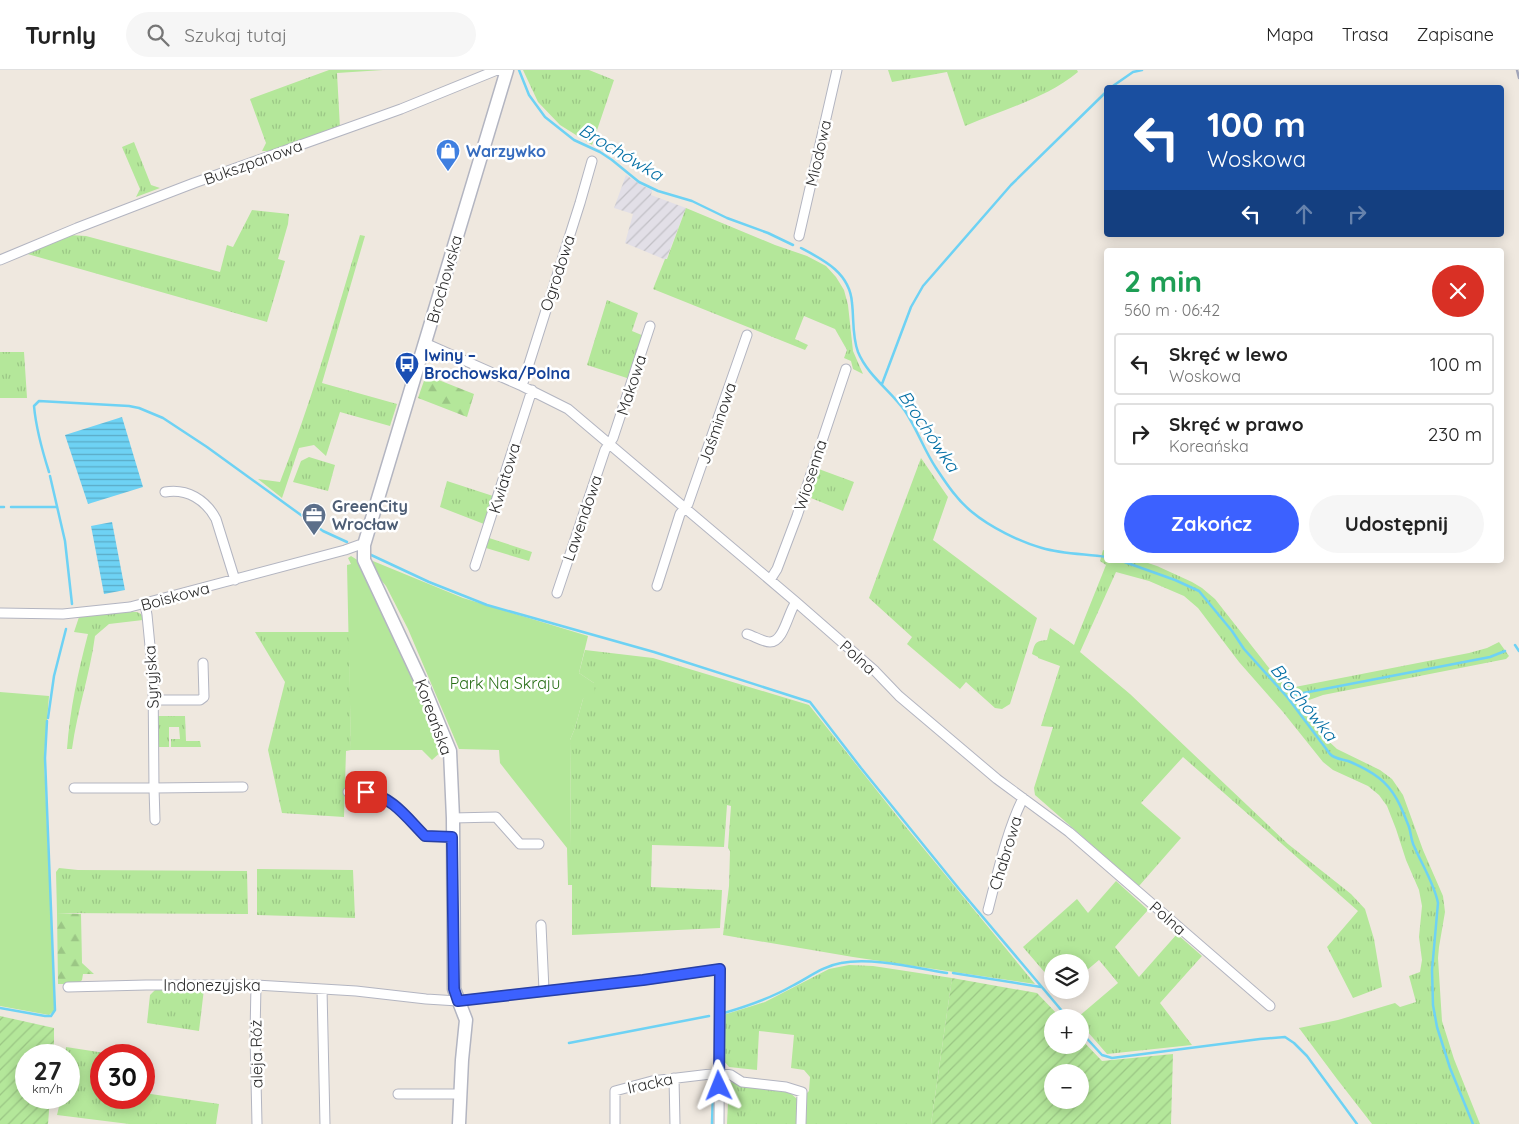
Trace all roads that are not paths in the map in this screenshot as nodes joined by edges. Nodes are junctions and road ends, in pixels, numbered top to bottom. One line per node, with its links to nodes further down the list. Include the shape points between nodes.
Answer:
1 (837, 70): 4 (street, Miodowa)
2 (507, 71): 5 (street, Bukszpanowa, via 497,70 194,183); 8 (street, Brochowska)
3 (592, 161): 10 (street, Ogrodowa)
4 (800, 236)
5 (0, 260)
6 (650, 326): 12 (street, Makowa)
7 (747, 335): 14 (street, Jaśminowa)
8 (425, 343): 10 (street, Polna); 15 (street, Brochowska)
9 (846, 369): 19 (street, Wiosenna, via 797,516)
10 (522, 386): 11 (street, Polna)
11 (532, 390): 12 (street, Polna, via 568,409); 17 (street, Kwiatowa)
12 (609, 443): 14 (street, Polna); 21 (street, Lawendowa)
13 (165, 492): 18 (street, via 190,494 211,510)
14 (685, 509): 19 (street, Polna); 20 (street, Jaśminowa, via 680,514)
15 (364, 545): 16 (street, Brochowska); 18 (street, Boiskowa)
16 (364, 560): 33 (street, Koreańska, via 450,751)
17 (476, 566)
18 (239, 579): 23 (street, Boiskowa)
19 (770, 580): 22 (street, Polna)
20 (658, 586)
21 (557, 593)
22 (796, 602): 25 (street, via 780,638 770,642); 32 (street, Polna, via 899,696)
23 (145, 604): 24 (street, Boiskowa, via 63,614); 27 (street, Syryjska)
24 (0, 613)
25 (747, 634)
26 (203, 663): 27 (street, via 204,697 200,700)
27 (153, 700): 30 (street, Syryjska)
28 (243, 787): 30 (street)
29 (74, 788): 30 (street)
30 (154, 788): 34 (street, Syryjska)
31 (348, 792): 35 (street, via 366,792 386,798 425,836)
32 (1023, 798): 37 (street, Chabrowa); 44 (street, Polna, via 1069,832)
33 (453, 818): 35 (street, Koreańska); 36 (street, via 496,817 520,844)
34 (155, 820)
35 (452, 837): 43 (street, Koreańska, via 454,989)
36 (539, 844)
37 (988, 910)
38 (541, 924): 42 (street)
39 (256, 985): 40 (street, Indonezyjska); 41 (street, Indonezyjska); 49 (street, aleja Róż)
40 (68, 987)
41 (322, 989): 43 (street, Indonezyjska); 50 (street)
42 (544, 990): 43 (street, Indonezyjska); 45 (street, Indonezyjska, via 720,969)
43 (458, 1001): 48 (street, Koreańska, via 466,1020)
44 (1270, 1006)
45 (719, 1073): 46 (street, Iracka); 54 (street); 55 (street, via 731,1075 742,1082 802,1092)
46 (674, 1078): 52 (street, Iracka, via 615,1091); 53 (street)
47 (398, 1094): 48 (street)
48 (460, 1094): 51 (street, Koreańska)
49 (257, 1124)
50 (325, 1124)
51 (459, 1124)
52 (615, 1124)
53 (675, 1124)
54 (719, 1124)
55 (801, 1124)

